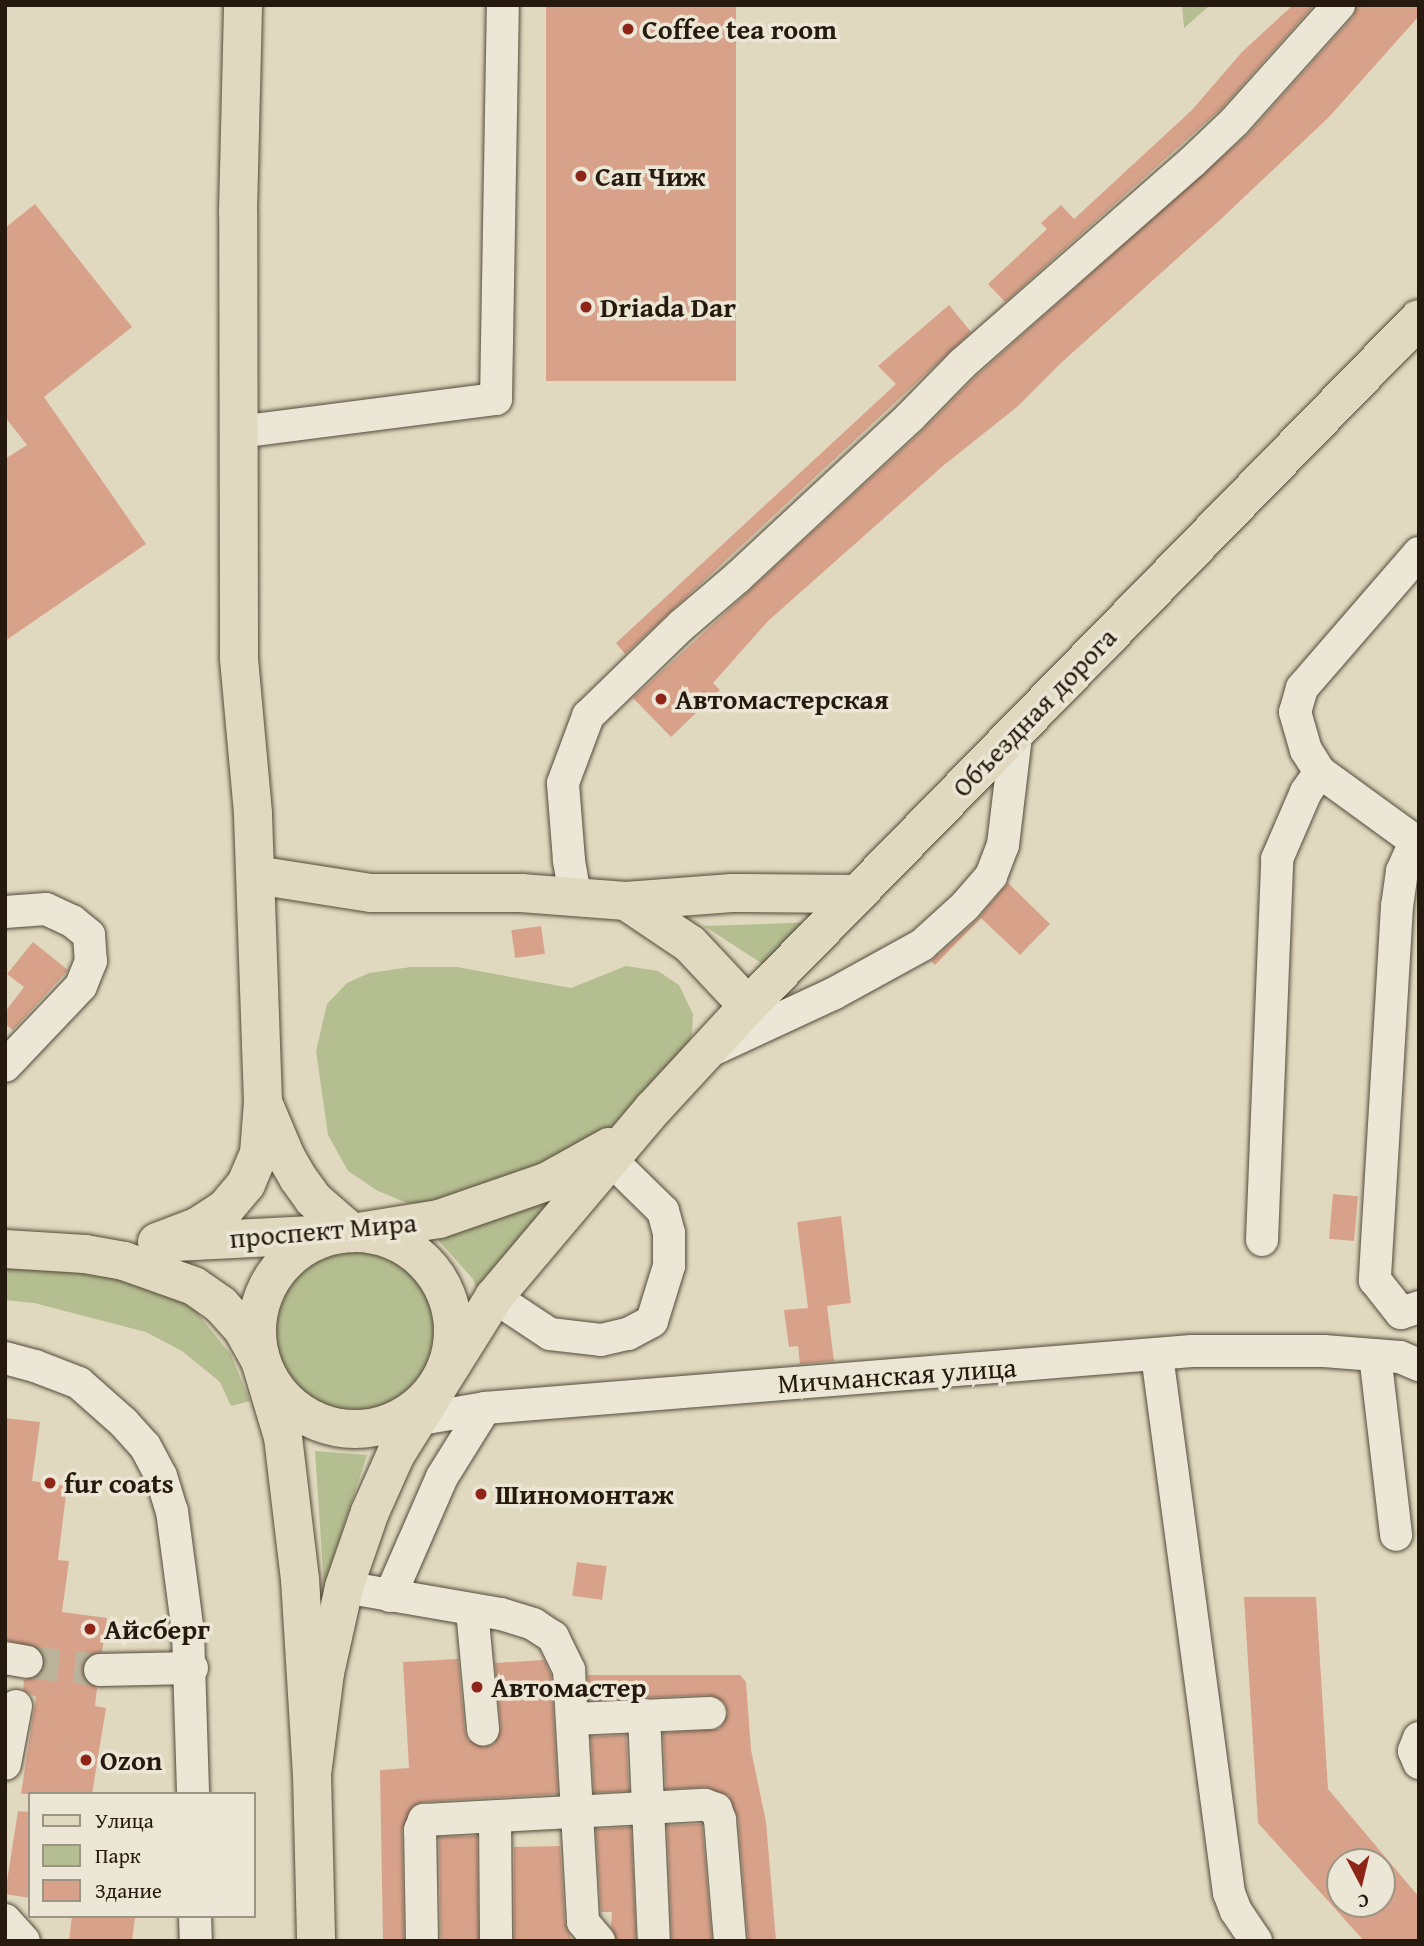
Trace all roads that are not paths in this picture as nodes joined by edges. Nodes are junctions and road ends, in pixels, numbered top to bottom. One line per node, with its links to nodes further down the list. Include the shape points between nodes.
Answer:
1 (243, 5): 5 (main road)
2 (503, 5): 5 (street, via 496,398)
3 (1339, 5): 12 (street, via 1192,162 962,364 588,716 563,783)
4 (1419, 319): 7 (main road, Объездная дорога)
5 (238, 432): 10 (main road, via 239,658)
6 (1419, 553): 8 (street, via 1297,699 1306,750)
7 (1017, 728): 11 (main road, Объездная дорога); 16 (street, via 1003,845 991,876 965,906 922,945 833,994)
8 (1320, 772): 9 (street); 22 (street, via 1306,792 1277,859)
9 (1412, 831): 26 (street, via 1397,906 1375,1280 1401,1313)
10 (256, 875): 12 (main road, via 371,893); 18 (main road)
11 (855, 894): 13 (main road, via 732,893); 15 (main road, Объездная дорога)
12 (575, 895): 13 (main road)
13 (626, 901): 15 (main road, via 690,944)
14 (5, 912): 17 (street, via 46,909 72,921 89,935 91,961 81,986)
15 (748, 1006): 16 (main road, Объездная дорога)
16 (706, 1053): 19 (main road, Объездная дорога)
17 (5, 1066)
18 (263, 1102): 21 (main road, via 298,1178 313,1199); 23 (main road, via 258,1154 246,1184 216,1215)
19 (653, 1109): 20 (main road); 21 (main road, проспект Мира, via 603,1153 546,1182 439,1219)
20 (610, 1159): 25 (main road); 25 (street, via 663,1211 669,1233 669,1266 652,1321 628,1334 601,1340 550,1334)
21 (352, 1233): 23 (main road, проспект Мира); 30 (main road, via 318,1239 299,1250 271,1279 257,1315); 32 (main road, via 400,1244 427,1264 439,1280 453,1317 449,1360)
22 (1262, 1240)
23 (157, 1242): 24 (main road, проспект Мира)
24 (5, 1248): 30 (main road, via 124,1261 194,1286 242,1328)
25 (494, 1297): 32 (main road)
26 (1419, 1307)
27 (1157, 1355): 28 (street, Мичманская улица, via 1192,1351); 33 (street, Мичманская улица); 65 (street, via 1230,1893)
28 (1376, 1355): 31 (street, Мичманская улица); 36 (street)
29 (5, 1358): 40 (street, via 79,1383 145,1447 172,1511)
30 (260, 1360): 35 (main road, via 285,1401 306,1417 350,1430); 50 (main road, via 279,1417 289,1476)
31 (1419, 1365)
32 (441, 1379): 34 (main road); 35 (main road, via 416,1408)
33 (485, 1408): 34 (street, Мичманская улица); 38 (street, via 442,1478)
34 (416, 1420): 35 (street, Мичманская улица); 37 (main road, via 370,1512)
35 (374, 1427)
36 (1396, 1535)
37 (344, 1587): 38 (street); 50 (main road, via 325,1672)
38 (390, 1596): 39 (street)
39 (472, 1609): 45 (street, via 533,1624 553,1637 569,1670); 46 (street)
40 (192, 1668): 41 (street); 51 (street)
41 (100, 1670)
42 (16, 1706): 49 (street)
43 (710, 1713): 44 (street)
44 (644, 1715): 45 (street); 52 (street)
45 (573, 1719): 53 (street)
46 (483, 1729)
47 (1419, 1738): 48 (street, via 1414,1751)
48 (1419, 1763)
49 (5, 1764)
50 (312, 1774): 59 (main road)
51 (193, 1792)
52 (650, 1808): 53 (street); 63 (street); 64 (street, via 705,1805 716,1810 727,1872)
53 (579, 1813): 54 (street); 62 (street, via 583,1922)
54 (495, 1818): 60 (street, via 421,1824); 61 (street)
55 (195, 1918): 58 (street)
56 (5, 1920): 57 (street)
57 (24, 1941)
58 (196, 1941)
59 (316, 1941)
60 (422, 1941)
61 (496, 1941)
62 (599, 1941)
63 (654, 1941)
64 (730, 1941)
65 (1255, 1941)

